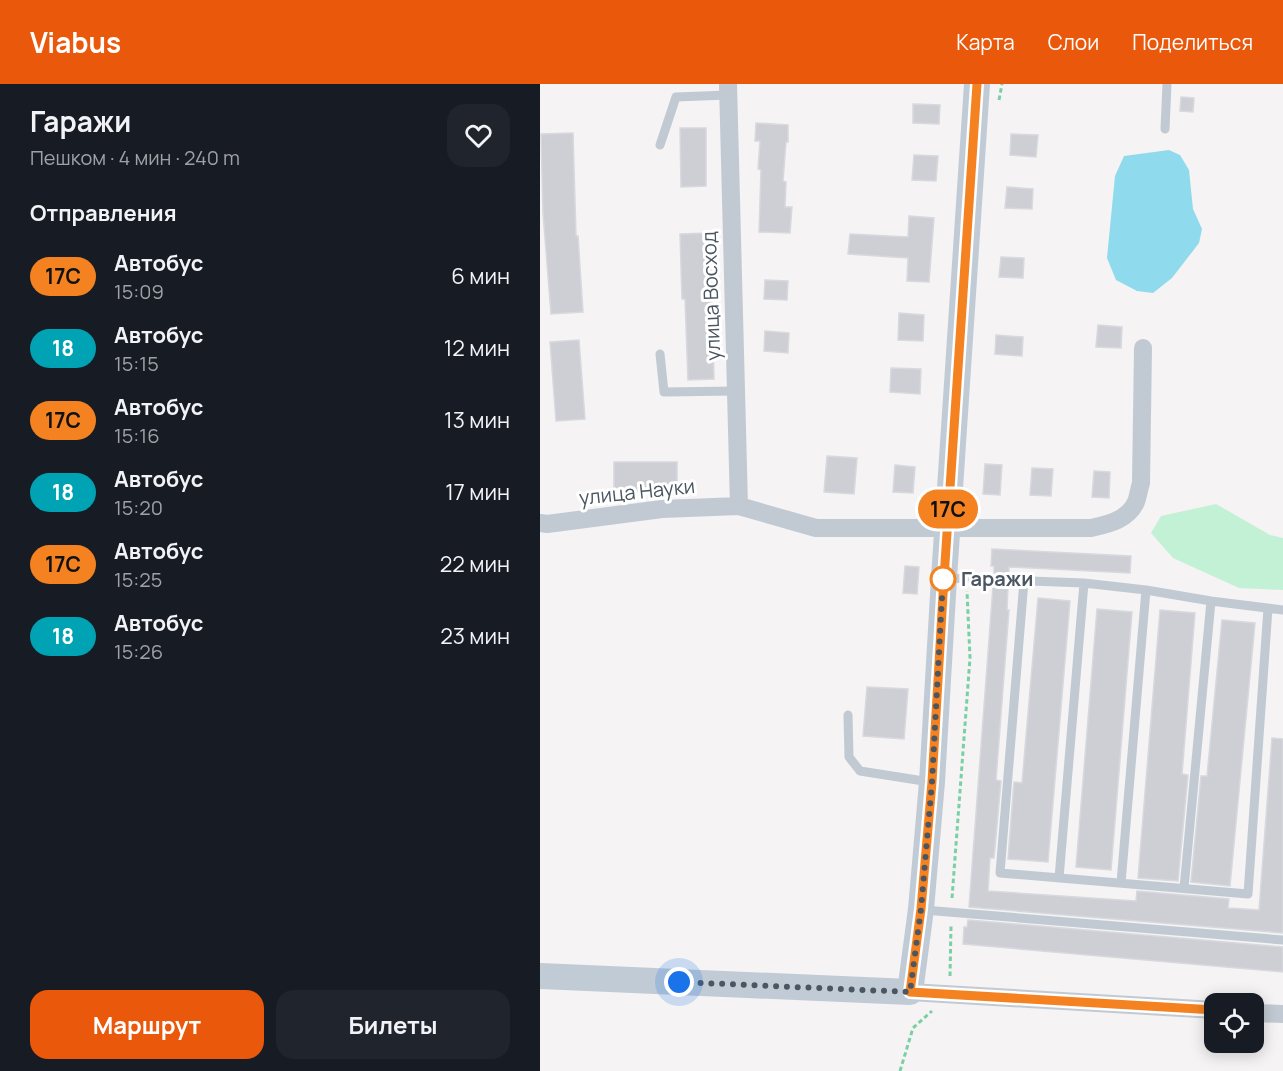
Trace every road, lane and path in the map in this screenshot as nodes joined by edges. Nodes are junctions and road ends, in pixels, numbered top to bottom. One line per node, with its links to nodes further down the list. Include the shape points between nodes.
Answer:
1 (977, 84): 11 (street)
2 (1167, 84): 4 (lane)
3 (728, 90): 5 (lane, via 676,97); 8 (street, улица Восход)
4 (1165, 129)
5 (660, 145)
6 (1143, 348): 11 (street, улица Науки, via 1141,483 1136,503 1124,517 1091,528)
7 (660, 354): 8 (lane, via 664,392)
8 (736, 391): 9 (street, улица Восход)
9 (739, 506): 10 (street, улица Науки, via 662,509); 11 (street, улица Науки, via 816,528)
10 (540, 524)
11 (947, 528): 12 (street)
12 (944, 578): 13 (lane); 20 (street)
13 (1024, 581): 14 (lane); 21 (lane, via 1000,873)
14 (1084, 583): 15 (lane); 21 (lane)
15 (1146, 590): 16 (lane); 22 (lane)
16 (1211, 601): 17 (lane); 23 (lane)
17 (1268, 608): 18 (lane); 23 (lane, via 1248,894)
18 (1283, 610)
19 (848, 715): 20 (lane, via 849,757 860,771)
20 (932, 782): 24 (street)
21 (1059, 878): 22 (lane)
22 (1121, 883): 23 (lane)
23 (1184, 888)
24 (921, 909): 25 (lane); 27 (street)
25 (1283, 940)
26 (540, 976): 27 (street)
27 (910, 992): 28 (street)
28 (950, 995): 29 (street); 32 (path, via 913,1028)
29 (1204, 1009)
30 (1264, 1013): 31 (street)
31 (1283, 1014)
32 (900, 1071)

